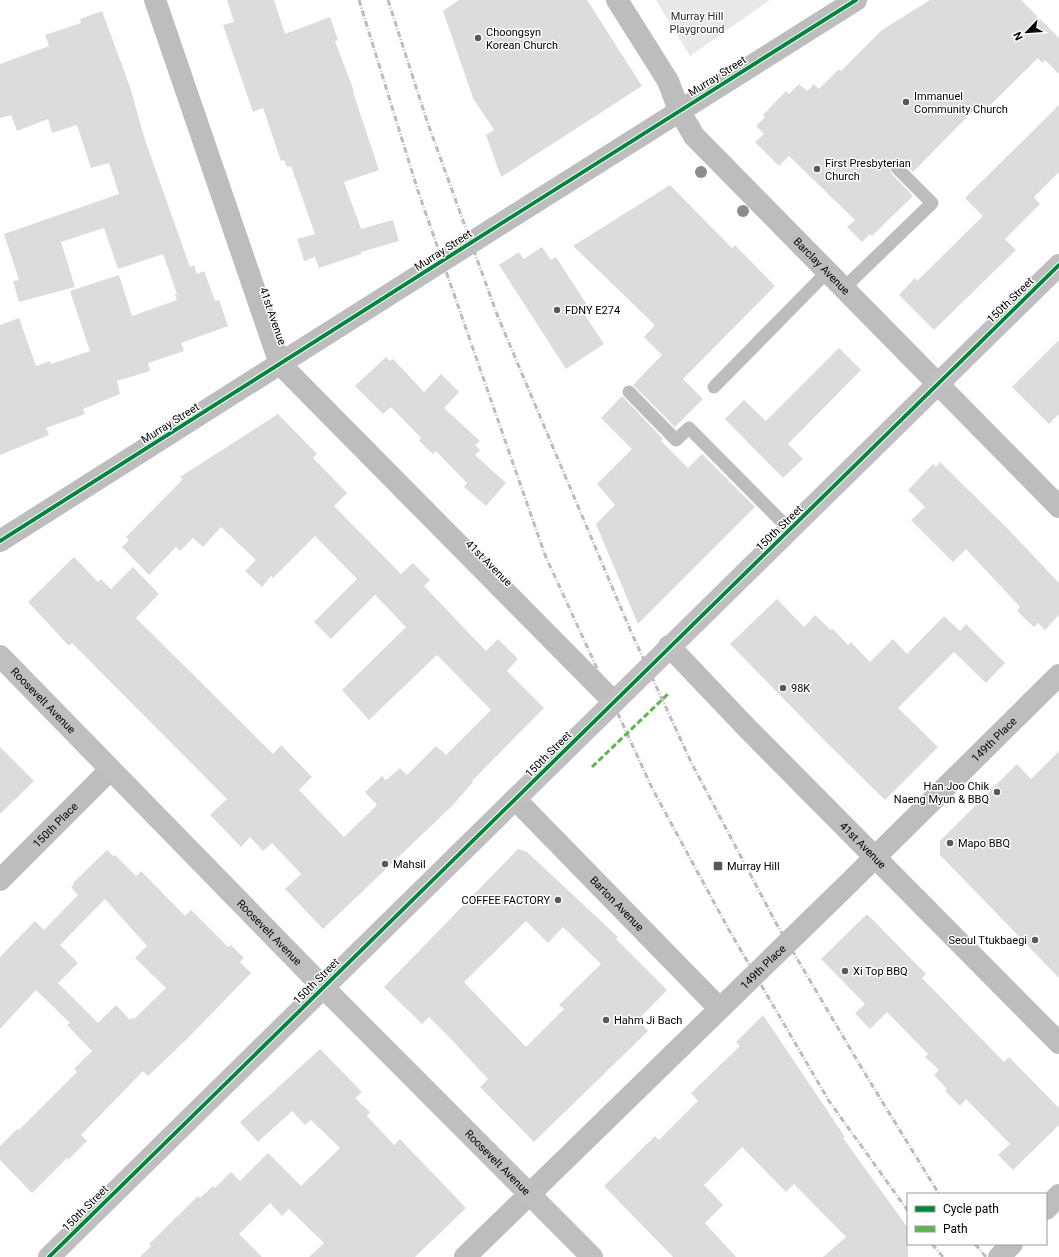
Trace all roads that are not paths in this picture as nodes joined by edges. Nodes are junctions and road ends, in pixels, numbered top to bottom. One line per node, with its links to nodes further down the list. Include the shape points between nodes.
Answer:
1 (155, 0): 9 (street, 41st Avenue)
2 (617, 0): 4 (street, Barclay Avenue, via 668,81)
3 (856, 0): 4 (street, Murray Street)
4 (679, 110): 7 (street, Barclay Avenue, via 694,136); 9 (street, Murray Street)
5 (897, 168): 8 (lane, via 932,203)
6 (1059, 265): 10 (street, 150th Street)
7 (827, 272): 8 (street, Barclay Avenue); 11 (lane)
8 (843, 288): 10 (street, Barclay Avenue)
9 (280, 364): 15 (street, Murray Street); 19 (street, 41st Avenue)
10 (936, 384): 13 (street, Barclay Avenue); 14 (street, 150th Street)
11 (714, 387)
12 (629, 392): 14 (lane, via 676,440 689,428)
13 (1059, 507)
14 (790, 530): 16 (street, 150th Street)
15 (0, 541)
16 (669, 646): 19 (street, 150th Street); 22 (street, 41st Avenue)
17 (0, 656): 20 (street, Roosevelt Avenue)
18 (1059, 675): 22 (street, 149th Place)
19 (614, 702): 21 (street, 150th Street)
20 (110, 770): 23 (street, 150th Place); 24 (street, Roosevelt Avenue)
21 (515, 799): 24 (street, 150th Street); 25 (street, Barton Avenue)
22 (875, 856): 25 (street, 149th Place); 26 (street, 41st Avenue)
23 (0, 880)
24 (323, 986): 27 (street, Roosevelt Avenue); 31 (street, 150th Street)
25 (726, 1001): 27 (street, 149th Place)
26 (1059, 1043)
27 (530, 1193): 32 (street, 149th Place); 33 (street, Roosevelt Avenue)
28 (1059, 1195): 29 (street)
29 (1047, 1208)
30 (1011, 1245): 34 (street)
31 (49, 1257)
32 (465, 1257)
33 (592, 1257)
34 (999, 1257)

